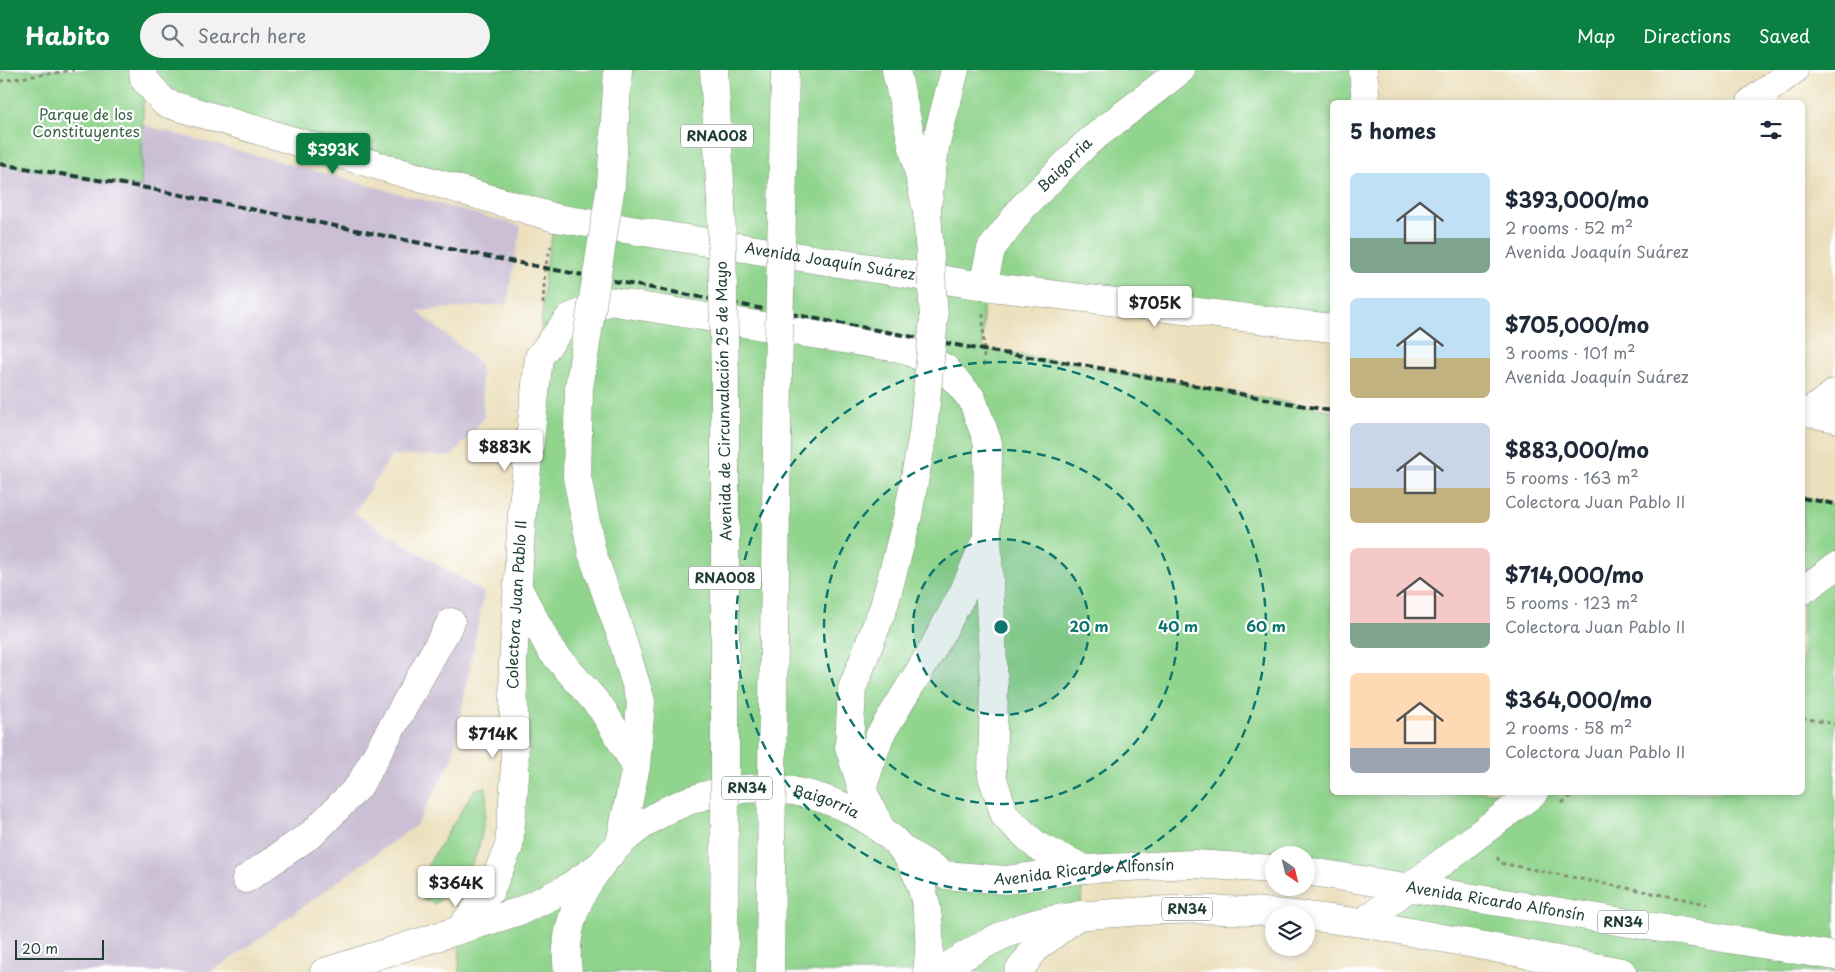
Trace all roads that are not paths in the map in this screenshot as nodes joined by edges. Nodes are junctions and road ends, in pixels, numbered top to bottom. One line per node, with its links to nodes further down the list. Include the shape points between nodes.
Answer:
1 (618, 70): 23 (main road, bridge, via 611,185 579,388 577,477 592,553 641,701)
2 (714, 70): 43 (main road, Avenida de Circunvalación 25 de Mayo / RNA008, bridge, via 725,379)
3 (785, 70): 44 (main road, RNA008, bridge)
4 (896, 70): 12 (main road)
5 (955, 70): 12 (main road, via 935,147)
6 (1181, 70): 13 (main road, Baigorria, via 1087,143 1023,207 991,249)
7 (1363, 70): 10 (main road)
8 (1794, 70): 11 (main road)
9 (143, 74): 13 (main road, Avenida Joaquín Suárez, via 165,103 556,218)
10 (1366, 100)
11 (1754, 100)
12 (927, 211): 24 (main road, bridge, via 934,318 924,433 908,515 884,606 852,689 849,746)
13 (983, 286): 14 (main road, Avenida Joaquín Suárez)
14 (1330, 328)
15 (1835, 393): 16 (main road)
16 (1806, 412): 17 (main road)
17 (1835, 418)
18 (988, 536): 21 (main road, Colectora Juan Pablo II, via 988,443 972,399 945,368 904,349 609,301 568,318 539,357 522,514); 24 (main road, via 964,591 931,652 880,735); 31 (main road, via 994,686 992,776 1005,816 1037,846)
19 (1835, 567): 20 (main road)
20 (1805, 589)
21 (519, 590): 23 (main road, via 550,649 602,709); 39 (main road, Colectora Juan Pablo II, via 513,664 515,776 509,846 490,890)
22 (451, 622): 33 (main road, via 359,786 313,833)
23 (636, 766): 27 (main road)
24 (862, 789): 26 (main road)
25 (1531, 795): 34 (main road)
26 (882, 831): 27 (main road, Baigorria / RN34, via 856,813 827,800 796,791 741,788 702,795 673,806); 28 (main road, Baigorria / RN34)
27 (620, 842): 29 (main road, Baigorria / RN34)
28 (902, 850): 31 (main road, Avenida Ricardo Alfonsín / RN34, via 945,875 1006,880); 45 (main road, Baigorria, via 919,881 928,916 930,949)
29 (599, 866): 39 (main road, via 564,890 520,911); 42 (main road, Baigorria, via 578,899 568,937)
30 (1265, 868): 31 (main road, Avenida Ricardo Alfonsín / RN34, via 1194,864)
31 (1085, 869)
32 (1315, 872): 34 (main road, Avenida Ricardo Alfonsín / RN34)
33 (246, 880)
34 (1410, 888): 38 (main road); 40 (main road, Avenida Ricardo Alfonsín / RN34)
35 (1265, 912): 36 (main road, RN34, via 1174,908)
36 (1079, 916): 46 (main road, RN34, via 1024,927 972,950); 47 (main road, via 1036,948)
37 (1315, 917): 38 (main road)
38 (1362, 923): 48 (main road)
39 (460, 929): 41 (main road)
40 (1835, 956)
41 (324, 972)
42 (568, 972)
43 (724, 972)
44 (770, 972)
45 (927, 972)
46 (940, 972)
47 (1018, 972)
48 (1622, 972)

